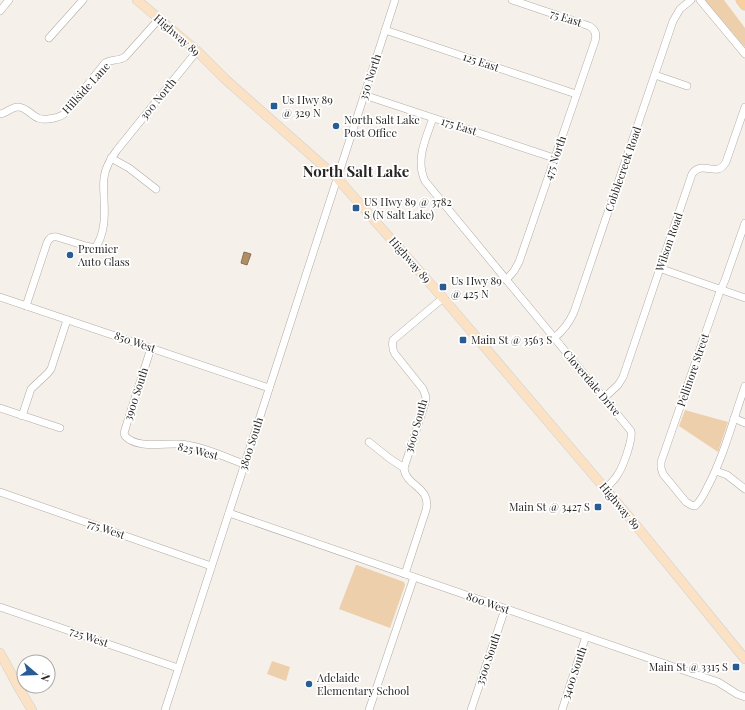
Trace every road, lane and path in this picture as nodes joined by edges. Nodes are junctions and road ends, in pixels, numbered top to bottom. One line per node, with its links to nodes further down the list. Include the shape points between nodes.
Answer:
1 (9, 0): 10 (street)
2 (83, 0): 14 (street)
3 (137, 0): 11 (main road, Highway 89)
4 (395, 0): 12 (street, 350 North)
5 (512, 0): 13 (street, 75 East, via 592,27)
6 (691, 0): 17 (street, Cobblecreek Road, via 675,16)
7 (700, 0): 16 (street)
8 (741, 0): 9 (highway)
9 (745, 5)
10 (0, 11)
11 (159, 19): 15 (main road, Highway 89); 22 (street, Hillside Lane, via 125,57 106,63 62,116 41,119 19,107)
12 (385, 30): 19 (street, 125 East); 20 (street, 350 North)
13 (595, 32): 19 (street, 475 North, via 595,41)
14 (49, 38)
15 (197, 52): 24 (street, 300 North); 26 (main road, Highway 89)
16 (745, 54)
17 (655, 75): 18 (street); 37 (street, Cobblecreek Road, via 574,312 564,329)
18 (687, 86)
19 (576, 94): 25 (street, 475 North)
20 (364, 95): 23 (street, 175 East); 26 (street, 350 North)
21 (745, 107): 29 (street, Wilson Road, via 724,166 715,170 702,167 692,174)
22 (0, 114)
23 (433, 118): 25 (street, 175 East); 30 (street, Cloverdale Drive, via 421,154 423,177)
24 (111, 158): 27 (street); 35 (street, 300 North, via 104,176 104,224 97,245 93,248 57,237 50,238)
25 (554, 158): 30 (street, 475 North, via 519,262)
26 (337, 178): 33 (main road, Highway 89); 40 (street, 3800 South)
27 (156, 189)
28 (745, 222): 31 (street, Pellinore Street)
29 (660, 268): 31 (street); 41 (street, Wilson Road, via 621,380)
30 (506, 280): 37 (street, Cloverdale Drive)
31 (721, 290): 34 (street); 51 (street, Pellinore Street, via 660,465 663,474 686,502 696,506)
32 (0, 297): 35 (street, 850 West)
33 (443, 298): 50 (street, 3600 South, via 393,340 393,352 423,389 426,397); 52 (main road, Highway 89)
34 (745, 298)
35 (26, 306): 36 (street, 850 West)
36 (67, 320): 38 (street, 850 West); 43 (street, via 51,369 31,389)
37 (554, 338): 41 (street, Cloverdale Drive)
38 (151, 348): 40 (street, 850 West); 47 (street, 3900 South, via 124,433)
39 (745, 386): 44 (street)
40 (269, 388): 49 (street, 3800 South)
41 (604, 398): 52 (street, Cloverdale Drive, via 632,433 619,472)
42 (0, 408): 43 (street)
43 (22, 416): 46 (street)
44 (734, 418): 45 (street); 51 (street)
45 (745, 422)
46 (60, 428)
47 (128, 439): 49 (street, 825 West, via 142,444 185,445)
48 (369, 442): 50 (street, 3600 South)
49 (244, 464): 55 (street, 3800 South)
50 (404, 468): 57 (street, 3600 South, via 405,475 426,497 428,503)
51 (716, 471): 53 (street)
52 (605, 489): 63 (main road, Highway 89)
53 (745, 489)
54 (0, 492): 56 (street, 775 West)
55 (228, 513): 56 (street, 3800 South); 57 (street, 800 West)
56 (211, 566): 64 (street, 3800 South)
57 (405, 574): 58 (street, 800 West)
58 (414, 577): 60 (street, 800 West); 68 (street)
59 (0, 607): 64 (street, 725 West)
60 (505, 608): 61 (street, 800 West); 69 (street, 3500 South)
61 (586, 636): 65 (street, 800 West, via 708,678); 70 (street, 3400 South)
62 (0, 653): 66 (main road)
63 (745, 659)
64 (178, 668): 67 (street, 3800 South)
65 (745, 697)
66 (32, 710)
67 (165, 710)
68 (369, 710)
69 (471, 710)
70 (562, 710)

